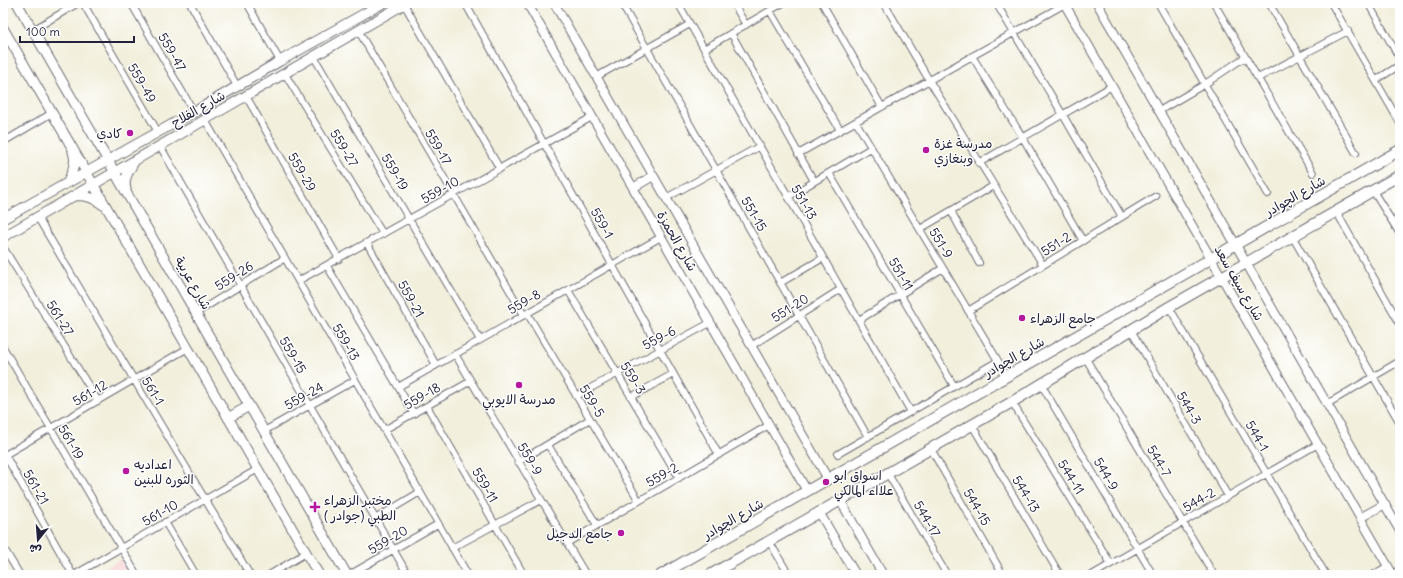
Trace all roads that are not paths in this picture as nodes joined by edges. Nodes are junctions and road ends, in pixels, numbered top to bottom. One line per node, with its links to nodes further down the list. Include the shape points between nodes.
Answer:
1 (17, 3): 31 (main road, شارع عربية)
2 (78, 3): 31 (street)
3 (83, 3): 64 (street, 559-49)
4 (141, 3): 26 (street)
5 (190, 3): 51 (street)
6 (248, 3): 43 (street)
7 (383, 3): 43 (main road, شارع الفلاح)
8 (465, 3): 68 (street, 559-1)
9 (527, 3): 59 (street, شارع الحمزة)
10 (554, 3): 46 (street, شارع الحمزة)
11 (621, 3): 36 (street, 551-15)
12 (678, 3): 28 (street, 551-13)
13 (733, 3): 29 (street)
14 (783, 3): 27 (street)
15 (822, 3): 54 (street)
16 (884, 3): 48 (street)
17 (996, 3): 34 (street)
18 (1064, 3): 34 (street); 52 (street, شارع سيف سعد)
19 (1097, 3): 55 (street, شارع سيف سعد)
20 (1158, 3): 50 (street)
21 (1214, 3): 40 (street)
22 (1269, 3): 41 (street)
23 (1331, 3): 33 (street)
24 (1368, 3): 42 (street)
25 (405, 4): 32 (main road, شارع الفلاح); 80 (street)
26 (132, 5): 56 (street, 559-47)
27 (770, 10): 29 (street); 63 (street)
28 (690, 24): 36 (street); 37 (street, 551-13)
29 (746, 25): 35 (street)
30 (3, 28): 57 (main road)
31 (33, 30): 66 (main road, شارع عربية)
32 (358, 30): 39 (main road, شارع الفلاح); 96 (street, 559-17)
33 (1348, 31): 41 (street); 49 (street)
34 (1014, 32): 38 (street); 58 (street)
35 (731, 33): 37 (street); 76 (street)
36 (647, 49): 46 (street); 81 (street, 551-15)
37 (704, 49): 70 (street, 551-13)
38 (972, 56): 48 (street); 65 (street)
39 (314, 57): 45 (main road, شارع الفلاح); 107 (street, 559-19)
40 (1245, 57): 47 (street); 50 (street)
41 (1300, 57): 47 (street); 75 (street)
42 (1400, 59)
43 (280, 61): 51 (main road, شارع الفلاح)
44 (1400, 66): 49 (street)
45 (285, 74): 53 (main road, شارع الفلاح); 109 (street, 559-27)
46 (596, 77): 87 (street, شارع الحمزة)
47 (1258, 78): 85 (street)
48 (929, 80): 54 (street); 79 (street)
49 (1376, 80): 62 (street)
50 (1205, 84): 55 (street); 95 (street)
51 (237, 86): 56 (main road, شارع الفلاح)
52 (1112, 86): 58 (street); 121 (street, شارع سيف سعد)
53 (246, 96): 60 (main road, شارع الفلاح); 119 (street, 559-29)
54 (882, 107): 61 (street)
55 (1159, 111): 116 (street, شارع سيف سعد)
56 (194, 112): 64 (main road, شارع الفلاح)
57 (52, 113): 67 (street); 71 (main road)
58 (1063, 115): 65 (street); 104 (street)
59 (592, 117): 68 (street, 559-10); 92 (street, شارع الحمزة)
60 (205, 120): 69 (main road, شارع الفلاح); 118 (street, 559-13)
61 (856, 122): 63 (street); 72 (street, 551-9)
62 (1400, 123)
63 (840, 130): 76 (street)
64 (158, 132): 74 (main road, شارع الفلاح)
65 (1023, 138): 79 (street); 114 (street)
66 (96, 139): 74 (main road, via 102,147 112,151); 77 (main road, شارع عربية)
67 (3, 142)
68 (544, 144): 80 (street, 559-10); 124 (street, 559-1)
69 (160, 146): 78 (main road, شارع الفلاح); 131 (street, 559-15)
70 (760, 146): 81 (street); 98 (street, 551-13)
71 (72, 147): 82 (main road); 89 (main road, via 75,158)
72 (871, 148): 84 (street); 108 (street, 551-9)
73 (1400, 150): 116 (main road, شارع الچوادر)
74 (124, 151): 77 (main road, شارع الفلاح)
75 (1356, 153)
76 (798, 154): 88 (street)
77 (108, 160): 82 (main road, شارع الفلاح); 83 (main road, شارع عربية)
78 (134, 162): 83 (main road, شارع الفلاح); 94 (main road, via 124,183)
79 (979, 163): 91 (street)
80 (500, 169): 96 (street, 559-10)
81 (716, 170): 100 (street); 130 (street, 551-15)
82 (86, 172): 89 (main road, شارع الفلاح); 90 (main road)
83 (115, 173): 90 (main road, شارع الفلاح); 94 (main road, شارع عربية)
84 (829, 173): 88 (street); 134 (street, 551-11)
85 (1313, 173)
86 (1400, 175): 93 (main road)
87 (653, 176): 92 (street); 100 (street, شارع الحمزة)
88 (814, 181): 98 (street)
89 (68, 182): 106 (main road, شارع الفلاح)
90 (94, 185): 97 (main road, شارع الفلاح); 101 (main road)
91 (993, 186): 102 (street); 126 (street)
92 (633, 188): 113 (street, شارع الحمزة)
93 (1373, 191): 103 (main road); 110 (street)
94 (127, 194): 137 (main road, شارع عربية)
95 (1268, 194)
96 (453, 195): 107 (street, 559-10); 138 (street, 559-17)
97 (75, 196): 101 (main road, via 95,199); 105 (main road, شارع الفلاح)
98 (788, 196): 120 (street, 551-13)
99 (1156, 196): 104 (street, 551-2)
100 (666, 198): 145 (street, شارع الحمزة)
101 (107, 208): 147 (main road)
102 (951, 211): 108 (street); 123 (street)
103 (1336, 211): 111 (main road); 142 (street)
104 (1122, 217): 114 (street, 551-2)
105 (38, 218): 112 (main road, شارع الفلاح); 158 (street, 561-1)
106 (3, 219)
107 (410, 219): 109 (street, 559-10); 144 (street, 559-19)
108 (920, 229): 127 (street, 551-9)
109 (383, 234): 115 (street, 559-10)
110 (1400, 234)
111 (1292, 236): 122 (main road); 157 (street)
112 (3, 237)
113 (661, 237): 124 (street, 559-8); 141 (street, شارع الحمزة)
114 (1083, 241): 126 (street, 551-2)
115 (367, 243): 119 (street, 559-10); 153 (street, 559-21)
116 (1236, 245): 121 (main road, شارع الچوادر); 122 (street, شارع سيف سعد)
117 (3, 247): 166 (street, 561-27)
118 (285, 258): 129 (street, 559-13); 131 (street, 559-26)
119 (339, 258): 125 (street, 559-10)
120 (823, 258): 130 (street); 132 (street, 551-13)
121 (1211, 259): 128 (street, شارع سيف سعد); 156 (main road, شارع الچوادر)
122 (1246, 263): 128 (main road); 168 (street, شارع سيف سعد)
123 (979, 264)
124 (612, 265): 133 (street, 559-8); 148 (street, 559-1)
125 (326, 266): 129 (street, 559-10); 163 (street)
126 (1043, 266): 136 (street, 551-2)
127 (943, 268): 134 (street); 136 (street, 551-9)
128 (1222, 277): 135 (main road); 183 (street, شارع سيف سعد)
129 (298, 281): 159 (street, 559-13)
130 (780, 283): 139 (street, 551-15)
131 (241, 285): 137 (street, 559-26); 169 (street, 559-15)
132 (841, 289): 139 (street, 551-20); 140 (street, 551-13)
133 (568, 290): 138 (street, 559-8); 154 (street, 559-3)
134 (900, 294): 140 (street); 162 (street, 551-11)
135 (1169, 307): 143 (main road); 192 (street, 544-1)
136 (968, 311): 151 (street, 551-9)
137 (196, 313): 170 (main road, شارع عربية)
138 (525, 314): 144 (street, 559-8); 164 (street, 559-5)
139 (799, 316): 145 (street, 551-20); 182 (street, 551-15)
140 (859, 320): 172 (street, 551-13)
141 (710, 323): 148 (street, 559-6); 177 (street, شارع الحمزة)
142 (1400, 324)
143 (1131, 330): 150 (main road); 197 (street, 544-3)
144 (480, 340): 149 (street, 559-8)
145 (751, 346): 194 (street, شارع الحمزة)
146 (3, 347): 179 (street, 561-19)
147 (188, 348): 158 (street, 561-12); 174 (main road)
148 (660, 350): 154 (street, 559-6); 155 (street, 559-1)
149 (455, 354): 153 (street, 559-8); 160 (street, 559-9)
150 (1085, 357): 161 (main road); 207 (street, 544-7)
151 (998, 361): 156 (street, 551-9); 162 (street)
152 (1400, 361): 157 (street)
153 (436, 365): 163 (street, 559-8)
154 (617, 373): 164 (street, 559-6); 165 (street, 559-3)
155 (673, 374): 165 (street); 188 (street, 559-1)
156 (1007, 376): 194 (main road, شارع الچوادر)
157 (1373, 377): 168 (street); 176 (street)
158 (134, 380): 166 (street, 561-12); 198 (street, 561-1)
159 (355, 380): 169 (street, 559-24); 180 (street, 559-13)
160 (471, 381): 171 (street, 559-18); 189 (street, 559-9)
161 (1041, 384): 167 (main road); 217 (street, 544-9)
162 (954, 386): 172 (street)
163 (398, 387): 173 (street)
164 (576, 396): 175 (street, 559-5)
165 (631, 397): 193 (street, 559-3)
166 (98, 401): 179 (street, 561-12)
167 (1012, 402): 178 (main road); 220 (street, 544-11)
168 (1327, 404): 202 (street, شارع سيف سعد)
169 (310, 405): 181 (street, 559-24); 205 (street, 559-15)
170 (249, 406): 174 (main road); 181 (main road, شارع عربية)
171 (427, 406): 173 (street, 559-18); 209 (street, 559-11)
172 (911, 412): 182 (street)
173 (414, 414): 180 (street, 559-18)
174 (228, 418): 190 (main road)
175 (590, 419): 184 (street); 201 (street, 559-5)
176 (1400, 423)
177 (769, 425): 188 (street, 559-2); 195 (street, شارع الحمزة)
178 (972, 425): 185 (main road); 241 (street, 544-13)
179 (50, 429): 186 (street, 561-12); 215 (street, 561-19)
180 (384, 430): 196 (street, 559-13)
181 (264, 432): 229 (main road, شارع عربية)
182 (868, 437): 187 (street)
183 (1318, 444): 192 (street, 544-2); 204 (street, شارع سيف سعد)
184 (548, 445): 189 (street); 210 (street)
185 (931, 449): 191 (main road); 240 (street, 544-15)
186 (4, 454): 223 (street, 561-21)
187 (838, 454)
188 (719, 455): 193 (street, 559-2)
189 (518, 462): 199 (street, 559-9)
190 (258, 469): 198 (street, 561-10); 219 (main road)
191 (888, 474): 200 (main road); 239 (street, 544-17)
192 (1266, 474): 197 (street, 544-2); 245 (street, 544-1)
193 (679, 478): 201 (street, 559-2)
194 (828, 479): 195 (main road, شارع الچوادر)
195 (807, 491): 234 (main road, شارع الچوادر)
196 (420, 492): 205 (street); 208 (street, 559-13)
197 (1228, 496): 207 (street, 544-2)
198 (205, 500): 206 (street, 561-10); 226 (street, 561-1)
199 (541, 500): 209 (street); 213 (street, 559-9)
200 (840, 500): 203 (main road); 238 (street)
201 (639, 501): 210 (street, 559-2)
202 (1385, 504): 204 (street); 211 (street, شارع سيف سعد)
203 (819, 512): 212 (main road); 237 (street)
204 (1360, 518): 221 (street, شارع سيف سعد)
205 (375, 519): 218 (street, 559-15)
206 (165, 522): 215 (street, 561-10); 225 (street)
207 (1182, 522): 217 (street, 544-2); 244 (street, 544-7)
208 (438, 524): 216 (street, 559-13); 218 (street, 559-20)
209 (495, 525): 216 (street); 232 (street, 559-11)
210 (597, 525): 213 (street, 559-2)
211 (1399, 525)
212 (769, 541): 235 (main road); 236 (street)
213 (567, 543): 233 (street, 559-9)
214 (3, 547): 222 (street)
215 (120, 548): 223 (street, 561-10); 224 (street, 561-19)
216 (452, 548): 231 (street, 559-13)
217 (1137, 549): 220 (street, 544-2); 243 (street, 544-9)
218 (394, 550): 229 (street, 559-20); 230 (street, 559-15)
219 (306, 553): 227 (street); 228 (main road)
220 (1111, 564): 242 (street, 544-2)
221 (1388, 566): 246 (street); 247 (street, شارع سيف سعد)
222 (20, 575)
223 (74, 575)
224 (137, 575)
225 (196, 575)
226 (250, 575)
227 (269, 575)
228 (319, 575)
229 (348, 575)
230 (408, 575)
231 (468, 575)
232 (524, 575)
233 (586, 575)
234 (661, 575)
235 (710, 575)
236 (789, 575)
237 (856, 575)
238 (883, 575)
239 (947, 575)
240 (1003, 575)
241 (1060, 575)
242 (1093, 575)
243 (1153, 575)
244 (1214, 575)
245 (1326, 575)
246 (1373, 575)
247 (1393, 575)

